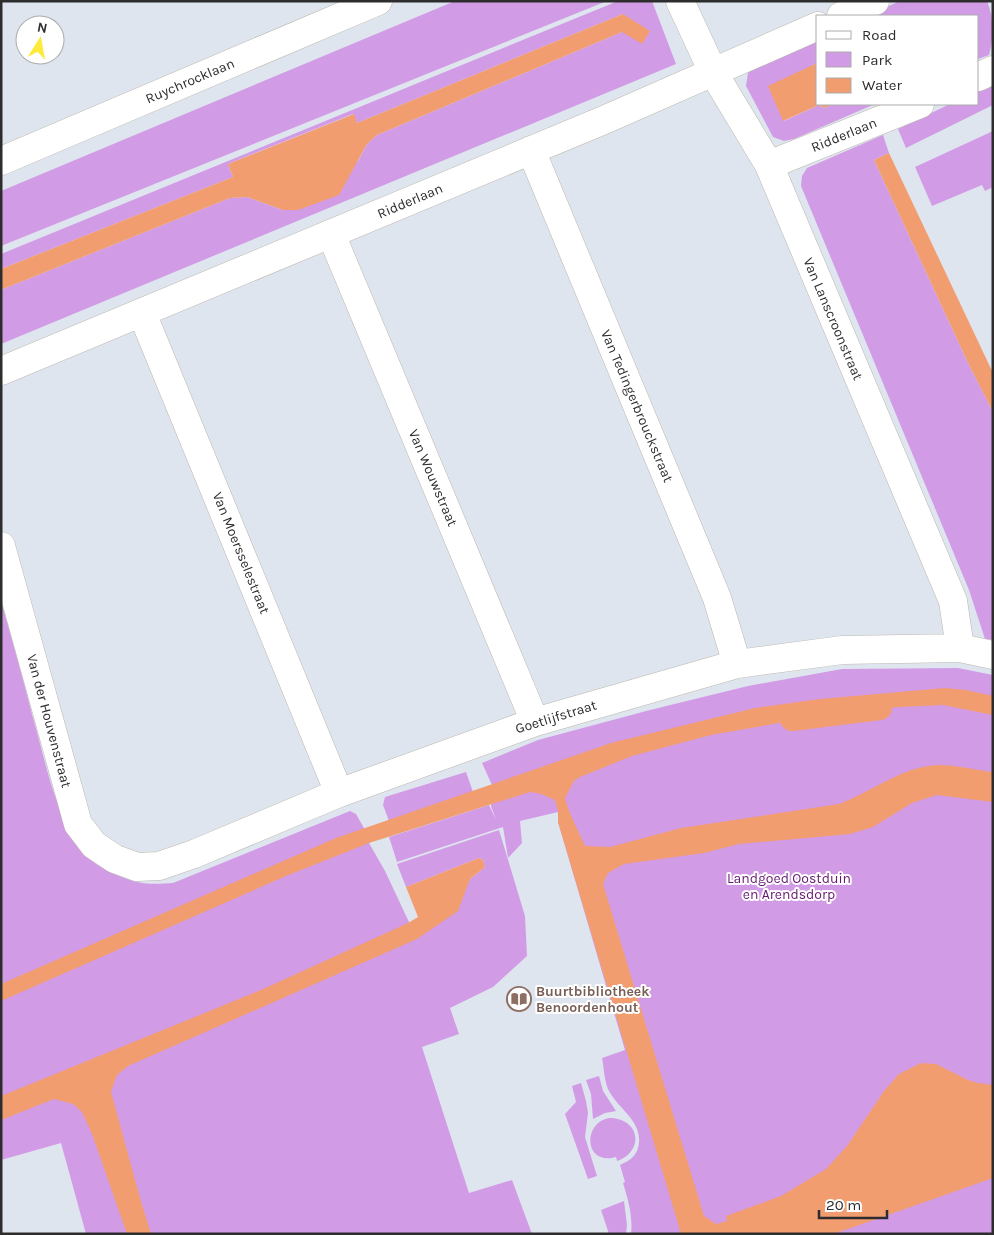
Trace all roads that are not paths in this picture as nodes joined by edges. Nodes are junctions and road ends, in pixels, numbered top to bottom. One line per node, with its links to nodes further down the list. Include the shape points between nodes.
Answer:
1 (378, 1): 11 (street, Ruychrocklaan)
2 (680, 1): 7 (street, Van Lanscroonstraat)
3 (875, 1): 4 (street)
4 (843, 15)
5 (816, 27): 7 (street, Ridderlaan)
6 (993, 70): 8 (street)
7 (713, 72): 10 (street, Ridderlaan); 12 (street, Van Lanscroonstraat)
8 (979, 77)
9 (918, 105): 12 (street, Ridderlaan)
10 (531, 150): 13 (street, Ridderlaan); 19 (street, Van Tedingerbrouckstraat, via 717,598)
11 (1, 161)
12 (769, 165): 17 (street, Van Lanscroonstraat, via 953,601)
13 (331, 234): 14 (street, Ridderlaan); 20 (street, Van Wouwstraat)
14 (142, 314): 15 (street, Ridderlaan); 21 (street, Van Moersselestraat)
15 (1, 371)
16 (1, 546): 22 (street, Van der Houvenstraat, via 78,824 94,844 115,859)
17 (960, 648): 18 (street, Goetlijfstraat); 19 (street, Goetlijfstraat, via 842,650)
18 (993, 655)
19 (737, 664): 20 (street, Goetlijfstraat)
20 (535, 722): 21 (street, Goetlijfstraat)
21 (339, 793): 22 (street, Goetlijfstraat, via 194,854 159,866)
22 (137, 867)

